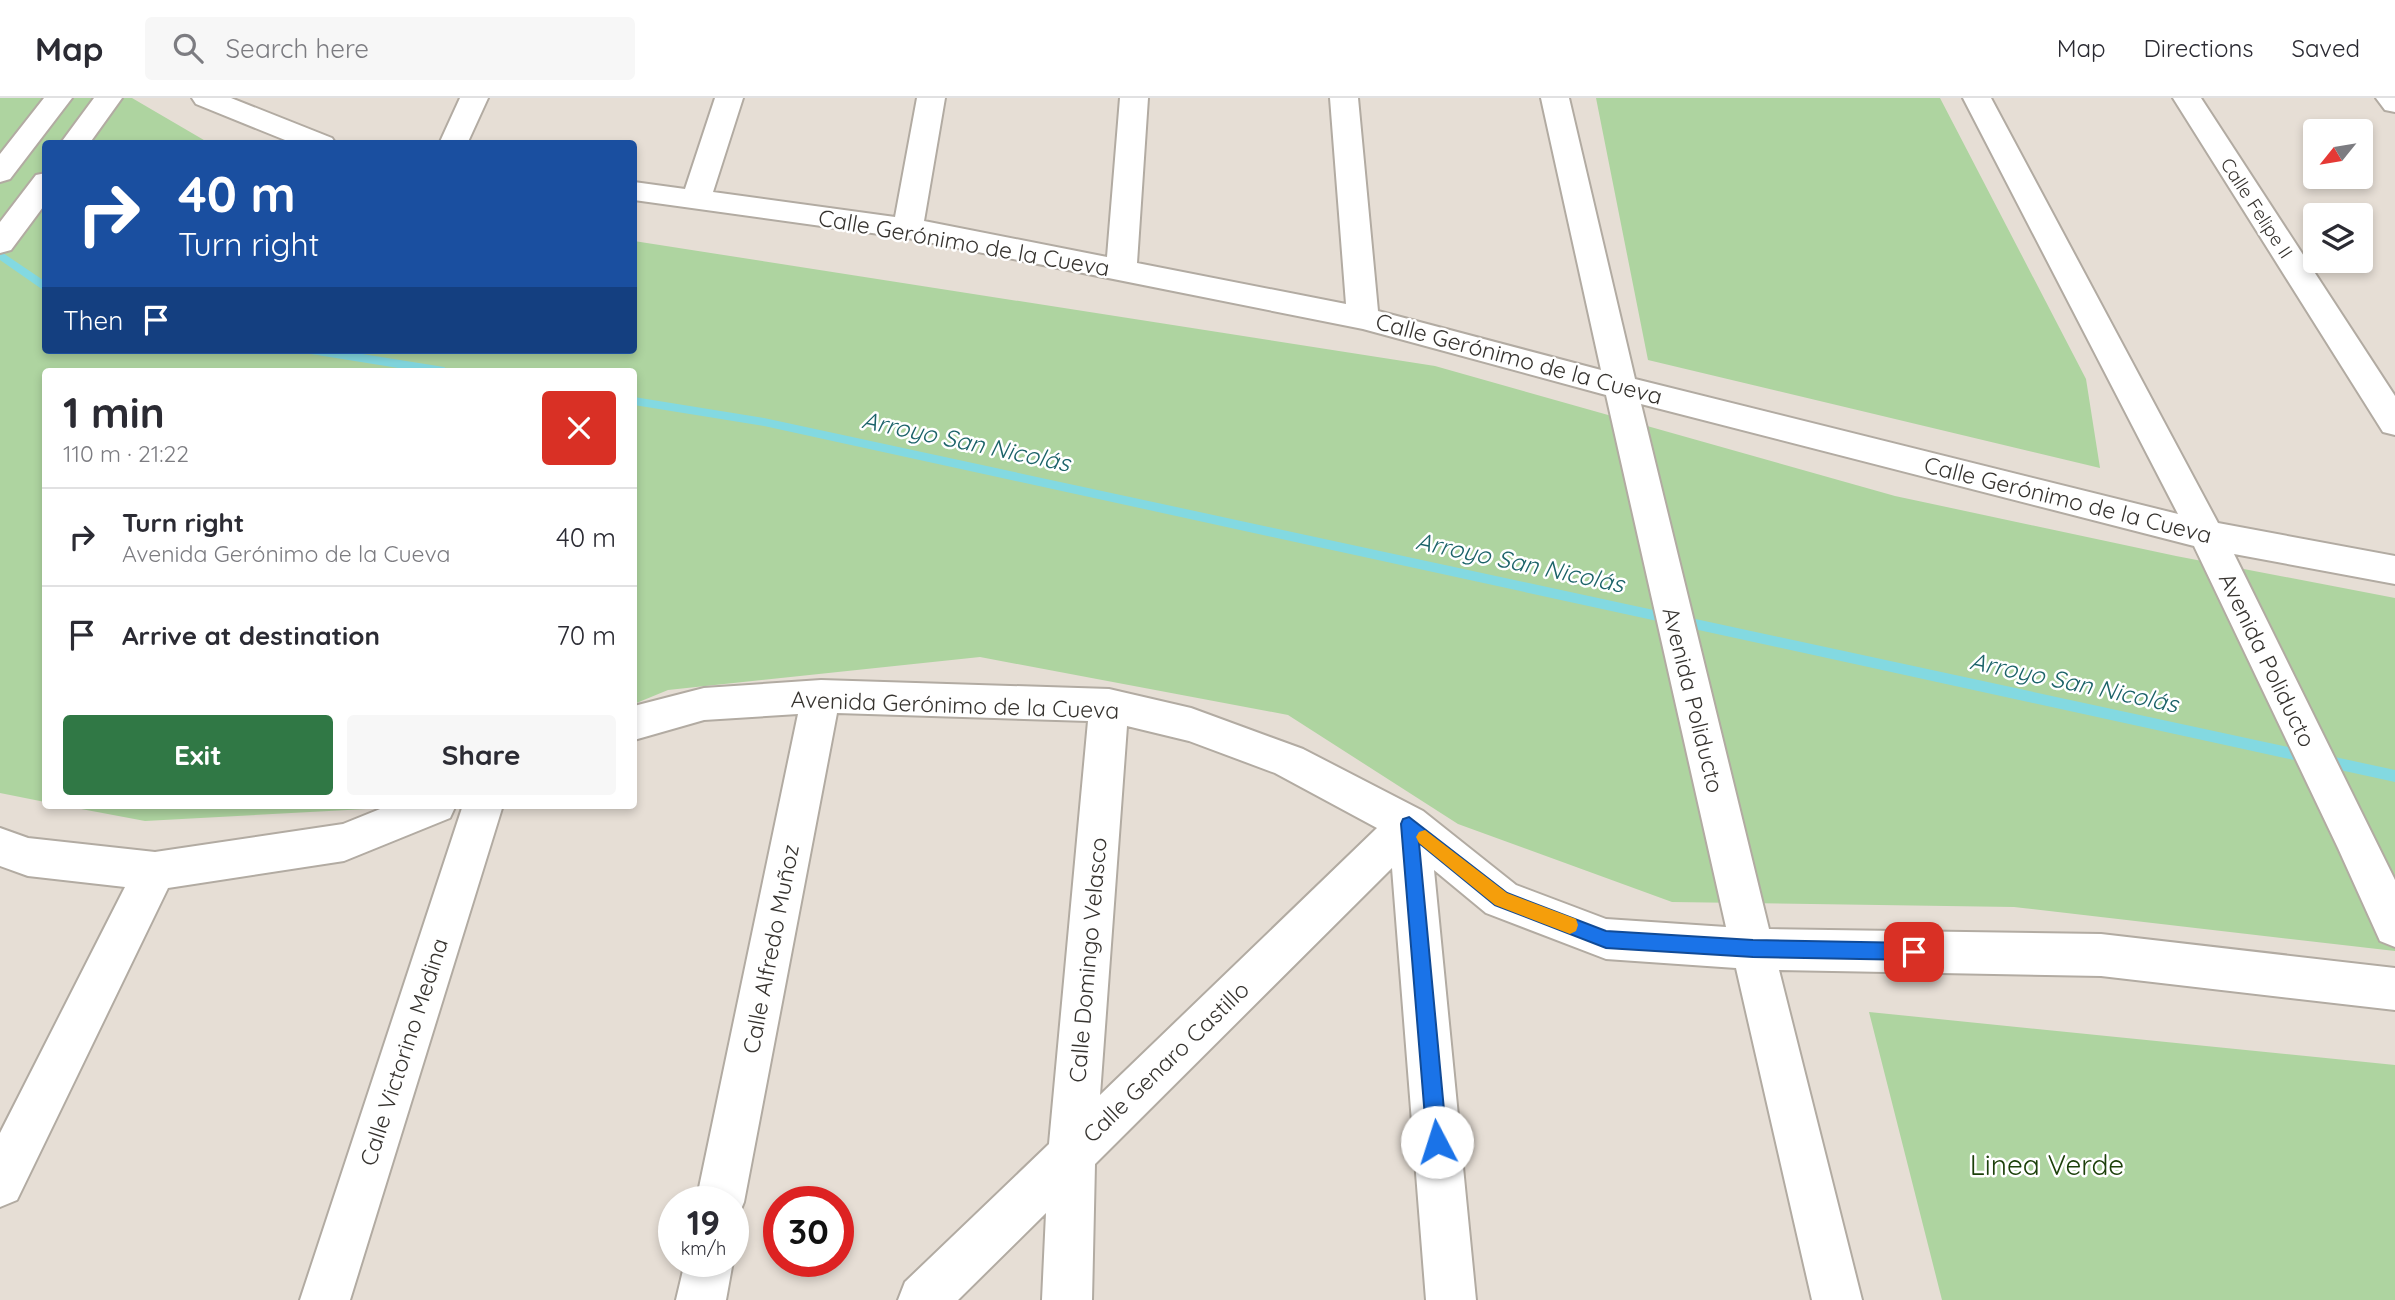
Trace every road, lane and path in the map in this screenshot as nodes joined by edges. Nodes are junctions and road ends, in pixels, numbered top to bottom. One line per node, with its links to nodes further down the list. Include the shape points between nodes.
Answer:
1 (58, 98): 17 (street)
2 (108, 98): 14 (street)
3 (206, 98): 15 (street)
4 (474, 98): 16 (street)
5 (729, 98): 20 (street)
6 (931, 98): 21 (street)
7 (1134, 98): 23 (street)
8 (1344, 98): 24 (street)
9 (1555, 98): 25 (street, Avenida Poliducto)
10 (1977, 98): 27 (street, Avenida Poliducto)
11 (2187, 98): 26 (street, Calle Felipe II)
12 (2390, 98): 13 (street)
13 (2395, 104)
14 (77, 140)
15 (312, 140)
16 (455, 140)
17 (0, 173)
18 (42, 187): 22 (street)
19 (637, 191): 20 (street, Calle Gerónimo de la Cueva)
20 (696, 200): 21 (street, Calle Gerónimo de la Cueva)
21 (908, 228): 23 (street, Calle Gerónimo de la Cueva)
22 (0, 243)
23 (1121, 272): 24 (street, Calle Gerónimo de la Cueva)
24 (1363, 317): 25 (street, Calle Gerónimo de la Cueva)
25 (1619, 387): 27 (street, Calle Gerónimo de la Cueva); 38 (street, Avenida Poliducto)
26 (2395, 423)
27 (2207, 535): 28 (street, Calle Gerónimo de la Cueva); 37 (street, Avenida Poliducto)
28 (2395, 570)
29 (821, 696): 30 (street, Avenida Gerónimo de la Cueva); 31 (street, Avenida Gerónimo de la Cueva, via 704,704); 42 (street, Calle Alfredo Muñoz)
30 (1109, 705): 34 (street, Avenida Gerónimo de la Cueva, via 1191,724 1289,761); 40 (street, Calle Domingo Velasco)
31 (637, 722)
32 (426, 809): 36 (street, via 344,842)
33 (482, 809): 44 (street, Calle Victorino Medina)
34 (1409, 824): 38 (street, Avenida Gerónimo de la Cueva, via 1501,899 1606,939); 40 (street, Calle Genaro Castillo); 48 (street)
35 (0, 847): 36 (street, via 28,858)
36 (155, 871): 41 (street)
37 (2395, 927)
38 (1753, 949): 39 (street, Avenida Gerónimo de la Cueva, via 2101,955); 49 (street, Avenida Poliducto)
39 (2395, 989)
40 (1072, 1153): 46 (street, Calle Genaro Castillo); 47 (street, Calle Domingo Velasco)
41 (0, 1183)
42 (723, 1186)
43 (706, 1277): 45 (street)
44 (325, 1300)
45 (701, 1300)
46 (923, 1300)
47 (1067, 1300)
48 (1451, 1300)
49 (1836, 1300)

